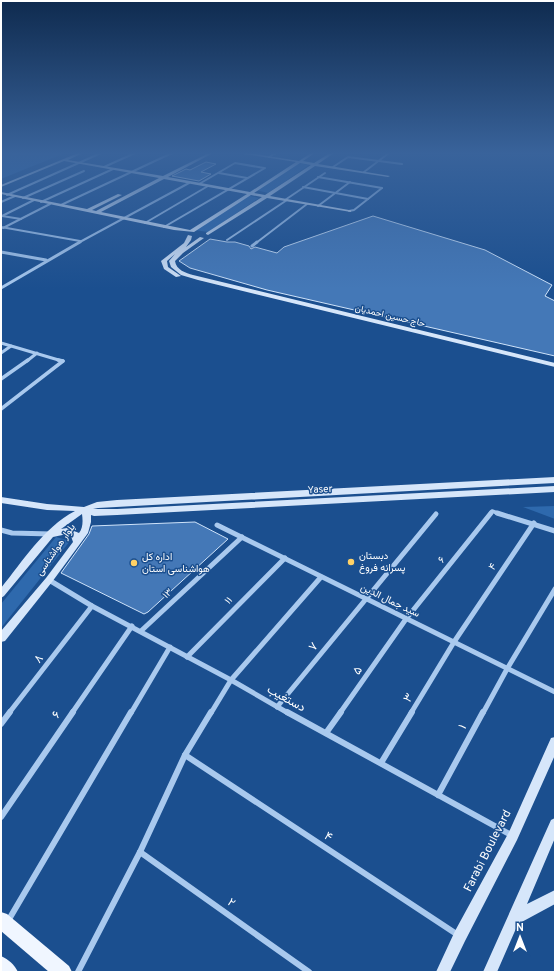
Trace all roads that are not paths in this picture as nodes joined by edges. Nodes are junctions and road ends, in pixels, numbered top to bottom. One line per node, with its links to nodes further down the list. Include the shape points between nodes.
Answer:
1 (25, 198): 14 (main road)
2 (49, 198): 16 (street)
3 (76, 198): 19 (street)
4 (112, 198): 21 (main road)
5 (124, 198): 23 (main road)
6 (160, 198): 26 (street)
7 (187, 198): 27 (street)
8 (211, 198): 28 (street)
9 (240, 198): 30 (main road)
10 (261, 198): 31 (main road)
11 (278, 198): 15 (main road)
12 (329, 198): 20 (street)
13 (368, 198): 22 (street, via 354,210)
14 (34, 200): 16 (main road); 24 (street)
15 (286, 200): 18 (main road); 33 (street)
16 (41, 202): 17 (main road)
17 (50, 204): 19 (main road); 25 (street)
18 (307, 204): 20 (main road); 35 (street)
19 (60, 206): 21 (main road)
20 (318, 206): 22 (main road)
21 (87, 211): 23 (main road)
22 (348, 211)
23 (96, 213): 26 (main road)
24 (1, 216): 25 (street)
25 (21, 219): 29 (street)
26 (124, 219): 27 (main road); 34 (street)
27 (145, 223): 28 (main road)
28 (164, 227): 30 (main road)
29 (2, 228): 34 (street)
30 (188, 233): 31 (main road); 32 (main road); 40 (main road, حاج حسین احمدیان, via 188,242 167,257 164,262 166,268 188,279)
31 (208, 234): 32 (main road)
32 (202, 238): 40 (main road, حاج حسین احمدیان, via 176,256 172,266 179,272)
33 (227, 240)
34 (81, 242): 39 (street)
35 (252, 246)
36 (1, 252): 37 (street)
37 (5, 253): 38 (street); 39 (street)
38 (1, 256)
39 (47, 260): 41 (street)
40 (220, 284): 46 (main road, حاج حسین احمدیان)
41 (1, 288)
42 (1, 343): 43 (street)
43 (11, 346): 44 (street); 45 (street)
44 (1, 353)
45 (37, 353): 47 (street); 48 (street, via 63,361)
46 (555, 366)
47 (1, 379)
48 (1, 409)
49 (555, 480): 51 (main road, Yaser)
50 (555, 489): 51 (main road, Yaser)
51 (413, 492): 53 (main road, Yaser, via 117,503)
52 (1, 500): 53 (main road, Yaser, via 47,507)
53 (86, 509): 59 (main road, بلوار هواشناسی, via 75,514); 61 (main road, بلوار هواشناسی, via 85,531)
54 (436, 514): 67 (street)
55 (534, 524): 58 (street); 69 (street, ۶, via 492,511); 73 (street, ۴)
56 (217, 525): 60 (street, سید جمال الدین)
57 (1, 530): 59 (street, via 12,533)
58 (555, 531)
59 (51, 534): 61 (main road, via 67,531 75,534); 66 (main road, بلوار هواشناسی)
60 (242, 537): 62 (street, سید جمال الدین); 71 (street, ۱۳)
61 (77, 542): 64 (main road, بلوار هواشناسی)
62 (285, 558): 63 (street, سید جمال الدین); 75 (street, ۱۱)
63 (321, 577): 67 (street, سید جمال الدین); 77 (street)
64 (49, 580): 68 (street, دستغیب); 72 (main road, بلوار هواشناسی)
65 (555, 589): 76 (street)
66 (1, 594)
67 (366, 599): 69 (street, سید جمال الدین); 79 (street, ۷)
68 (92, 606): 70 (street, دستغیب); 80 (street, ۸)
69 (406, 619): 73 (street, سید جمال الدین); 81 (street, ۵)
70 (132, 626): 71 (street, دستغیب); 86 (street, ۶)
71 (141, 632): 74 (street, دستغیب)
72 (1, 638)
73 (454, 642): 76 (street, سید جمال الدین); 84 (street, ۳)
74 (170, 648): 75 (street, دستغیب); 92 (street)
75 (187, 658): 77 (street, دستغیب)
76 (507, 669): 78 (street, سید جمال الدین); 85 (street, ۱)
77 (231, 680): 79 (street, دستغیب); 83 (street)
78 (555, 692)
79 (277, 707): 81 (street, دستغیب)
80 (1, 724)
81 (326, 733): 84 (street, دستغیب)
82 (555, 742): 88 (main road, Farabi Boulevard)
83 (185, 755): 89 (street); 93 (street, ۴)
84 (381, 763): 85 (street, دستغیب)
85 (438, 795): 88 (street, دستغیب)
86 (1, 817)
87 (555, 824): 91 (main road)
88 (513, 836): 93 (main road, Farabi Boulevard)
89 (140, 852): 97 (street); 98 (street, ۲)
90 (555, 897): 91 (main road)
91 (512, 920): 100 (main road)
92 (4, 922): 96 (main road)
93 (460, 936): 99 (main road, Farabi Boulevard)
94 (1, 965): 95 (main road)
95 (9, 972)
96 (63, 972)
97 (78, 972)
98 (310, 972)
99 (443, 972)
100 (490, 972)

